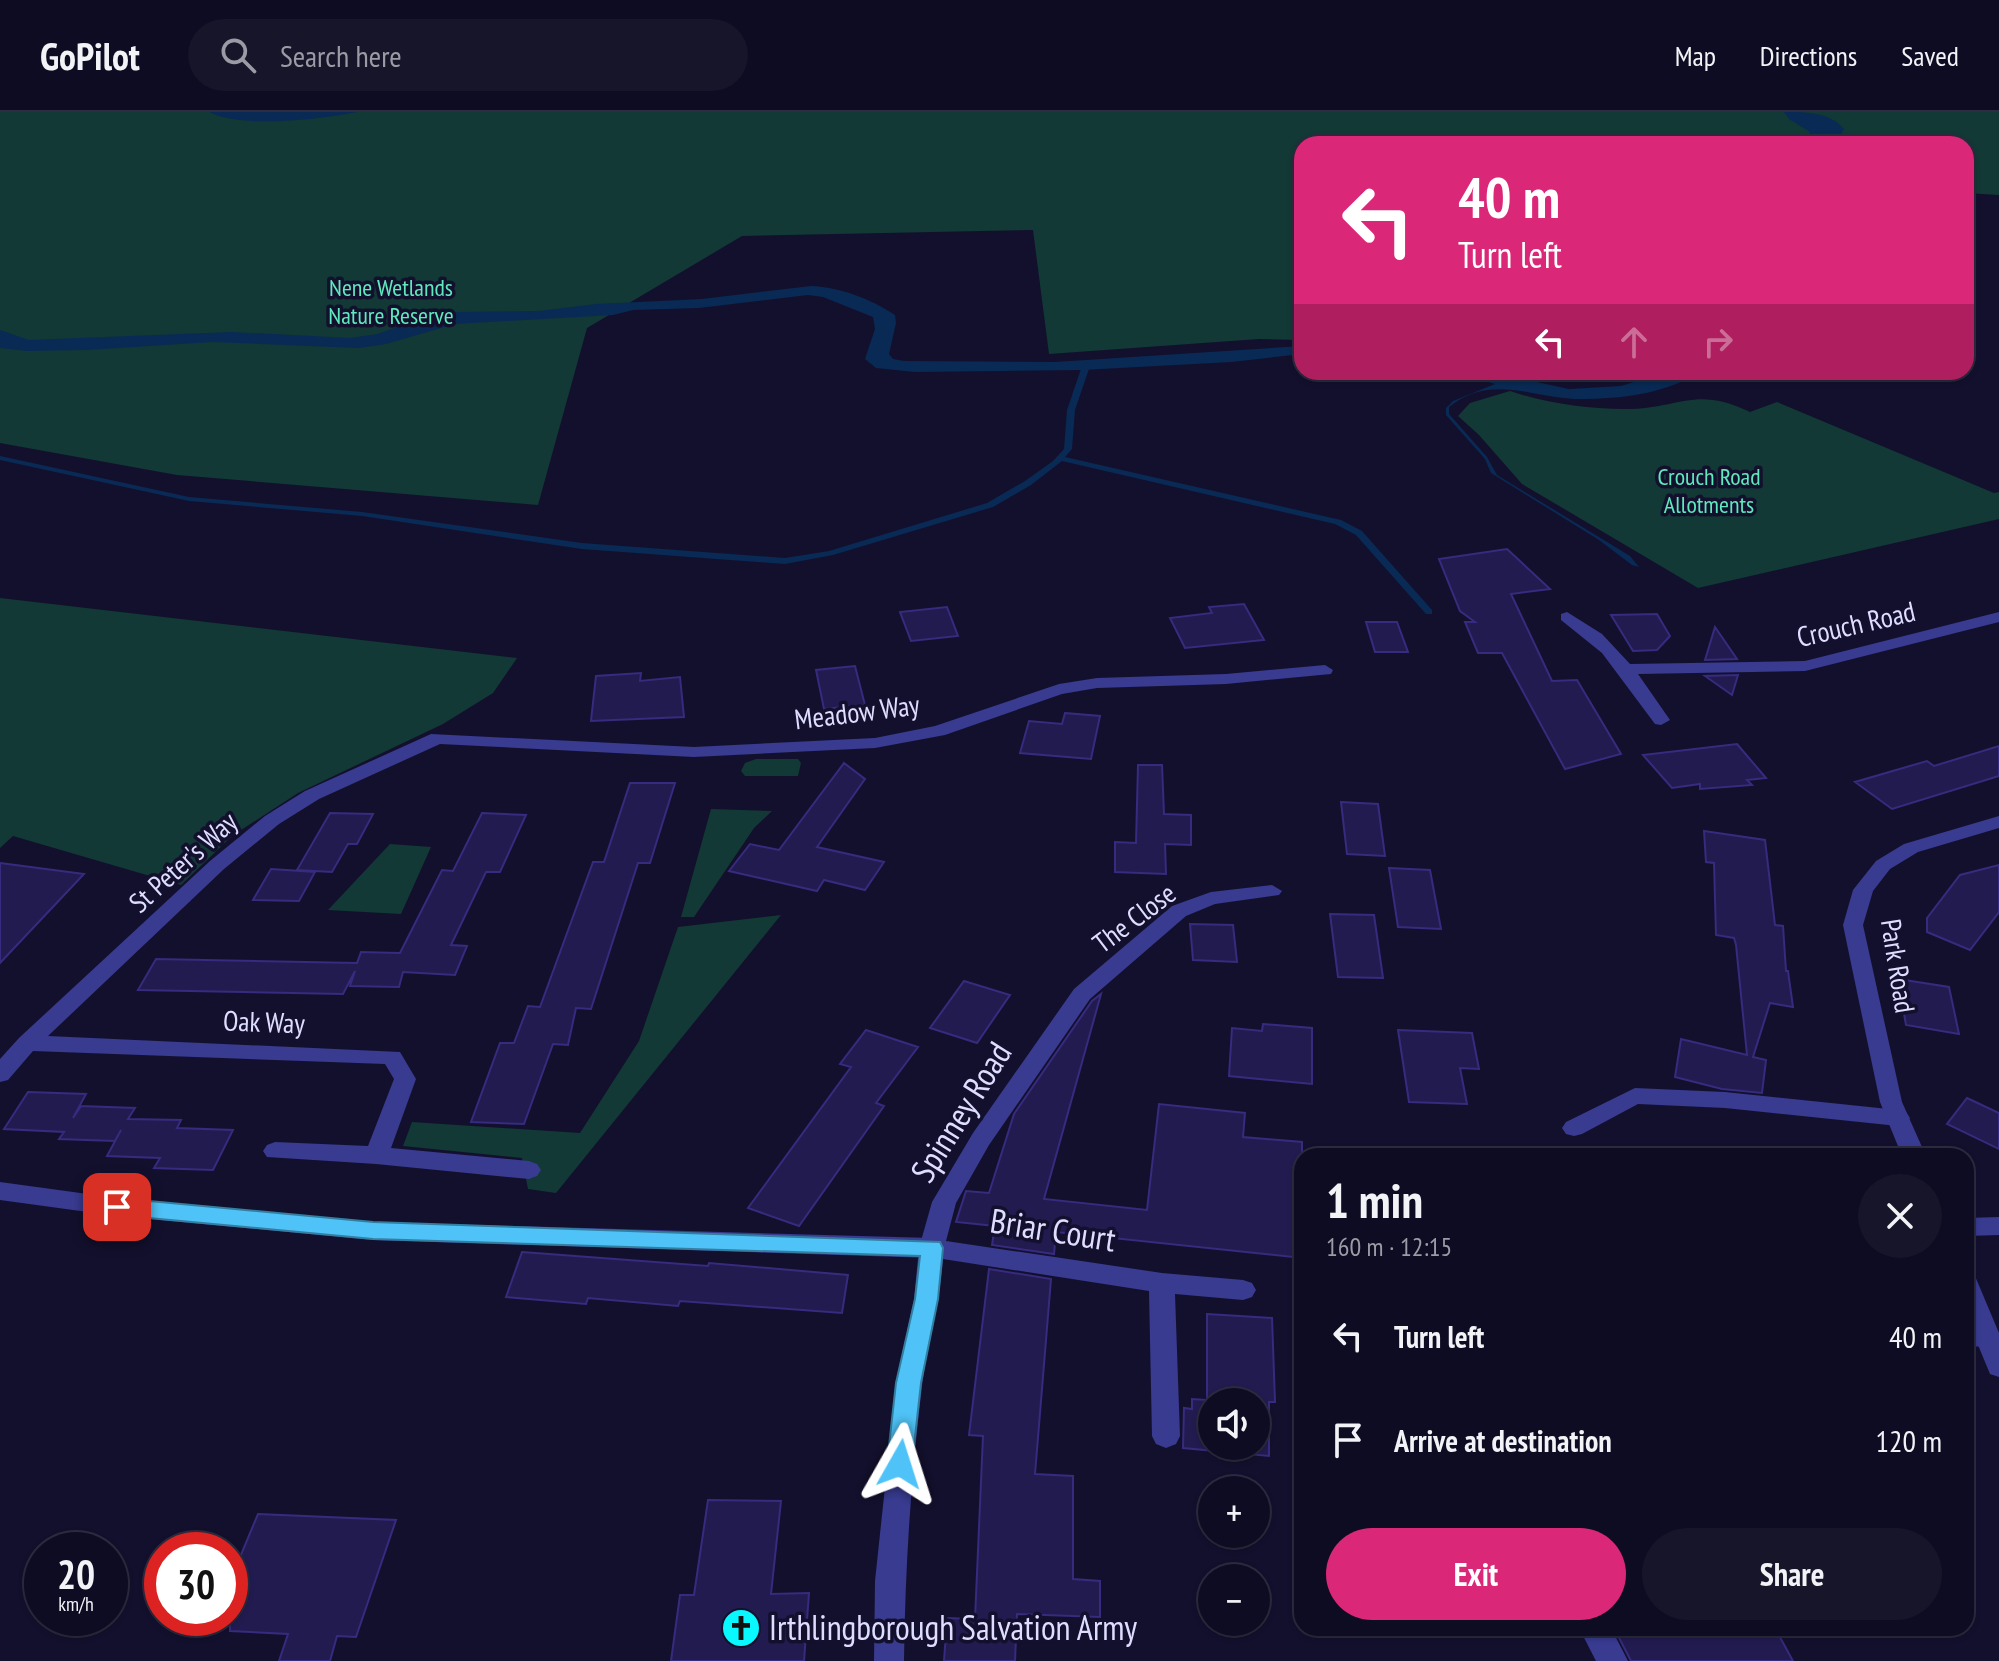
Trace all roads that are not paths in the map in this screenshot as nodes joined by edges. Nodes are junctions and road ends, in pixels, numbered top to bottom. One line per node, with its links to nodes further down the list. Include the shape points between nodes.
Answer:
1 (1567, 617): 3 (street)
2 (1999, 617): 3 (street, Crouch Road, via 1805,666)
3 (1627, 669): 5 (street)
4 (1325, 670): 6 (street, Meadow Way, via 1059,689 939,731 875,743 694,752)
5 (1661, 720)
6 (437, 738): 10 (street, St Peter's Way, via 312,795 272,820)
7 (1999, 822): 12 (street, Park Road, via 1911,848 1883,865 1863,890 1853,925)
8 (1272, 891): 9 (street, The Close, via 1211,898 1179,911)
9 (1082, 994): 21 (street, Spinney Road, via 981,1139 944,1202)
10 (27, 1043): 11 (street, St Peter's Way); 16 (street, Oak Way, via 392,1057 405,1079)
11 (0, 1074)
12 (1898, 1118): 13 (street, via 1635,1096); 14 (street, Park Road)
13 (1574, 1128)
14 (1911, 1148)
15 (275, 1151): 16 (street)
16 (376, 1155): 17 (street)
17 (529, 1170)
18 (0, 1191): 21 (street, Briar Court, via 373,1231)
19 (1999, 1226): 20 (street)
20 (1974, 1227)
21 (932, 1248): 22 (street, Briar Court); 28 (street, Spinney Road, via 897,1491)
22 (1162, 1283): 23 (street, Briar Court); 26 (street)
23 (1243, 1290)
24 (1976, 1336): 25 (street)
25 (1999, 1366)
26 (1166, 1436)
27 (1599, 1636): 29 (street)
28 (889, 1661)
29 (1613, 1661)

